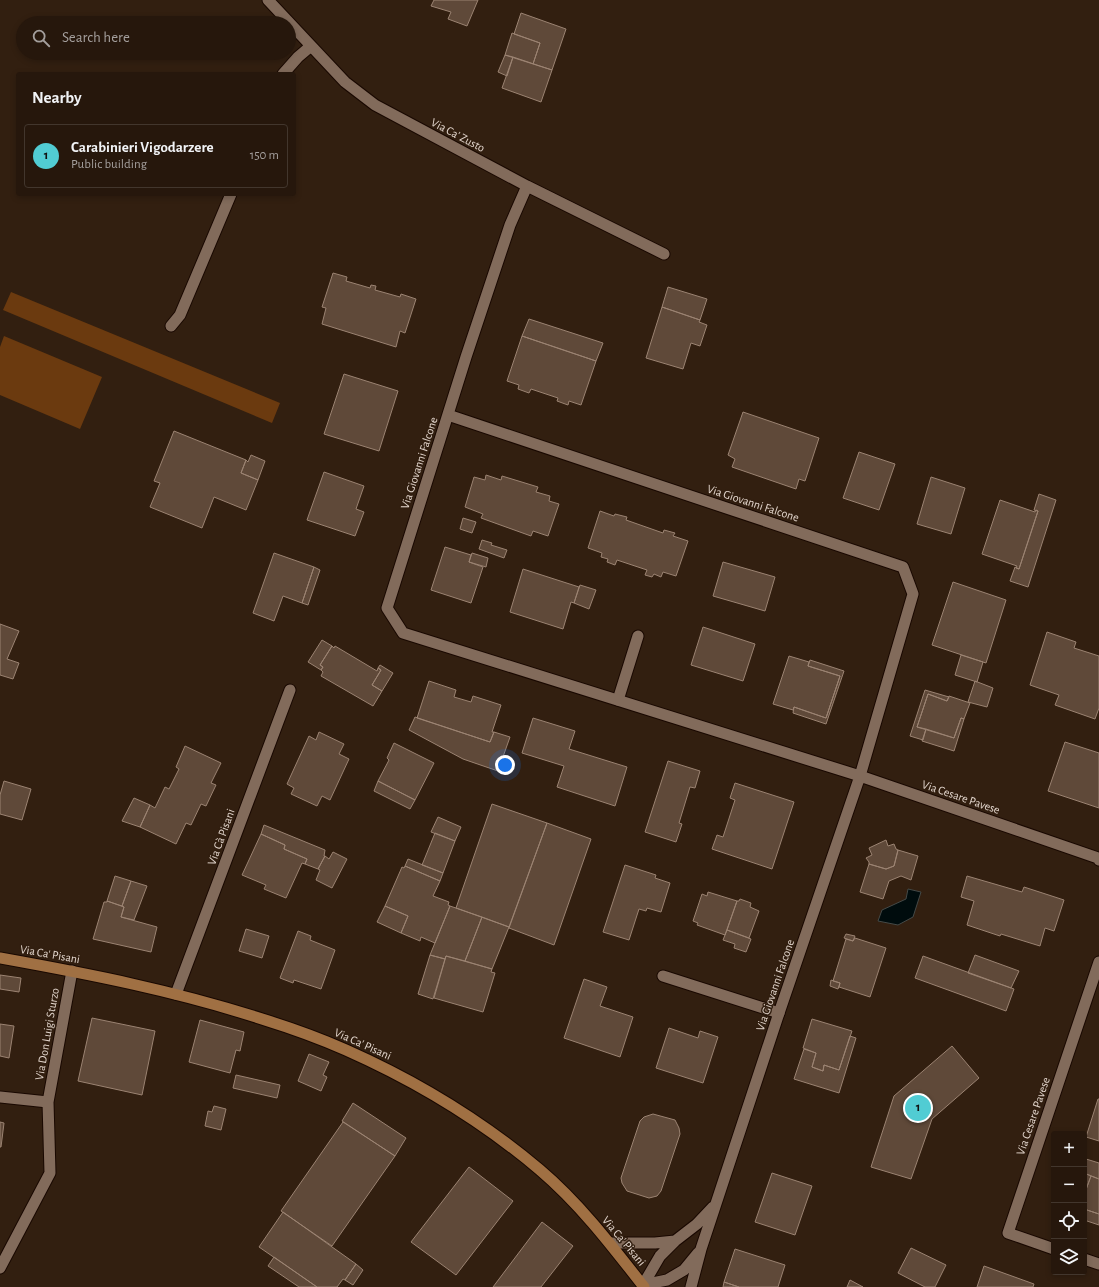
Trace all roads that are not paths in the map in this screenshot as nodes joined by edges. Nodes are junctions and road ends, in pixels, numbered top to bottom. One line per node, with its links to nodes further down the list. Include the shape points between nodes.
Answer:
1 (268, 0): 2 (street, Via Ca' Zusto)
2 (283, 16)
3 (296, 31): 4 (street, Via Ca' Zusto)
4 (310, 46): 5 (street); 8 (street, Via Ca' Zusto, via 345,82 375,105)
5 (296, 59)
6 (295, 60): 7 (street)
7 (285, 72)
8 (527, 186): 10 (street, Via Ca' Zusto); 12 (street, via 510,224)
9 (230, 196): 11 (street, via 180,315)
10 (664, 254)
11 (171, 326)
12 (448, 415): 15 (street, Via Giovanni Falcone, via 387,608 403,633); 16 (street, Via Giovanni Falcone, via 903,567 913,594)
13 (638, 636): 15 (street)
14 (290, 690): 22 (street, Via Cà Pisani)
15 (618, 700): 16 (street, Via Giovanni Falcone)
16 (860, 776): 17 (street, Via Cesare Pavese); 23 (street, Via Giovanni Falcone)
17 (1099, 860)
18 (0, 958): 20 (main road, Via Ca' Pisani)
19 (1098, 967): 29 (street, Via Cesare Pavese, via 1008,1233)
20 (72, 971): 22 (main road, Via Ca' Pisani); 25 (street, Via Don Luigi Sturzo)
21 (663, 976): 23 (street)
22 (176, 994): 28 (main road, Via Ca' Pisani, via 296,1030 394,1072 475,1120 540,1170 567,1195)
23 (779, 1013): 26 (street, Via Giovanni Falcone)
24 (0, 1097): 25 (street)
25 (48, 1102): 33 (street, Via Don Luigi Sturzo, via 50,1173)
26 (716, 1204): 27 (street, Via Giovanni Falcone, via 697,1224); 30 (street, Via Giovanni Falcone)
27 (675, 1241): 28 (street); 34 (street, Via Giovanni Falcone, via 660,1256)
28 (610, 1243): 34 (main road, Via Ca' Pisani)
29 (1051, 1248)
30 (701, 1249): 34 (street, Via Giovanni Falcone, via 684,1270 667,1280); 35 (street, Via Giovanni Falcone)
31 (1087, 1260): 32 (street)
32 (1099, 1264)
33 (0, 1268)
34 (643, 1286)
35 (691, 1287)

